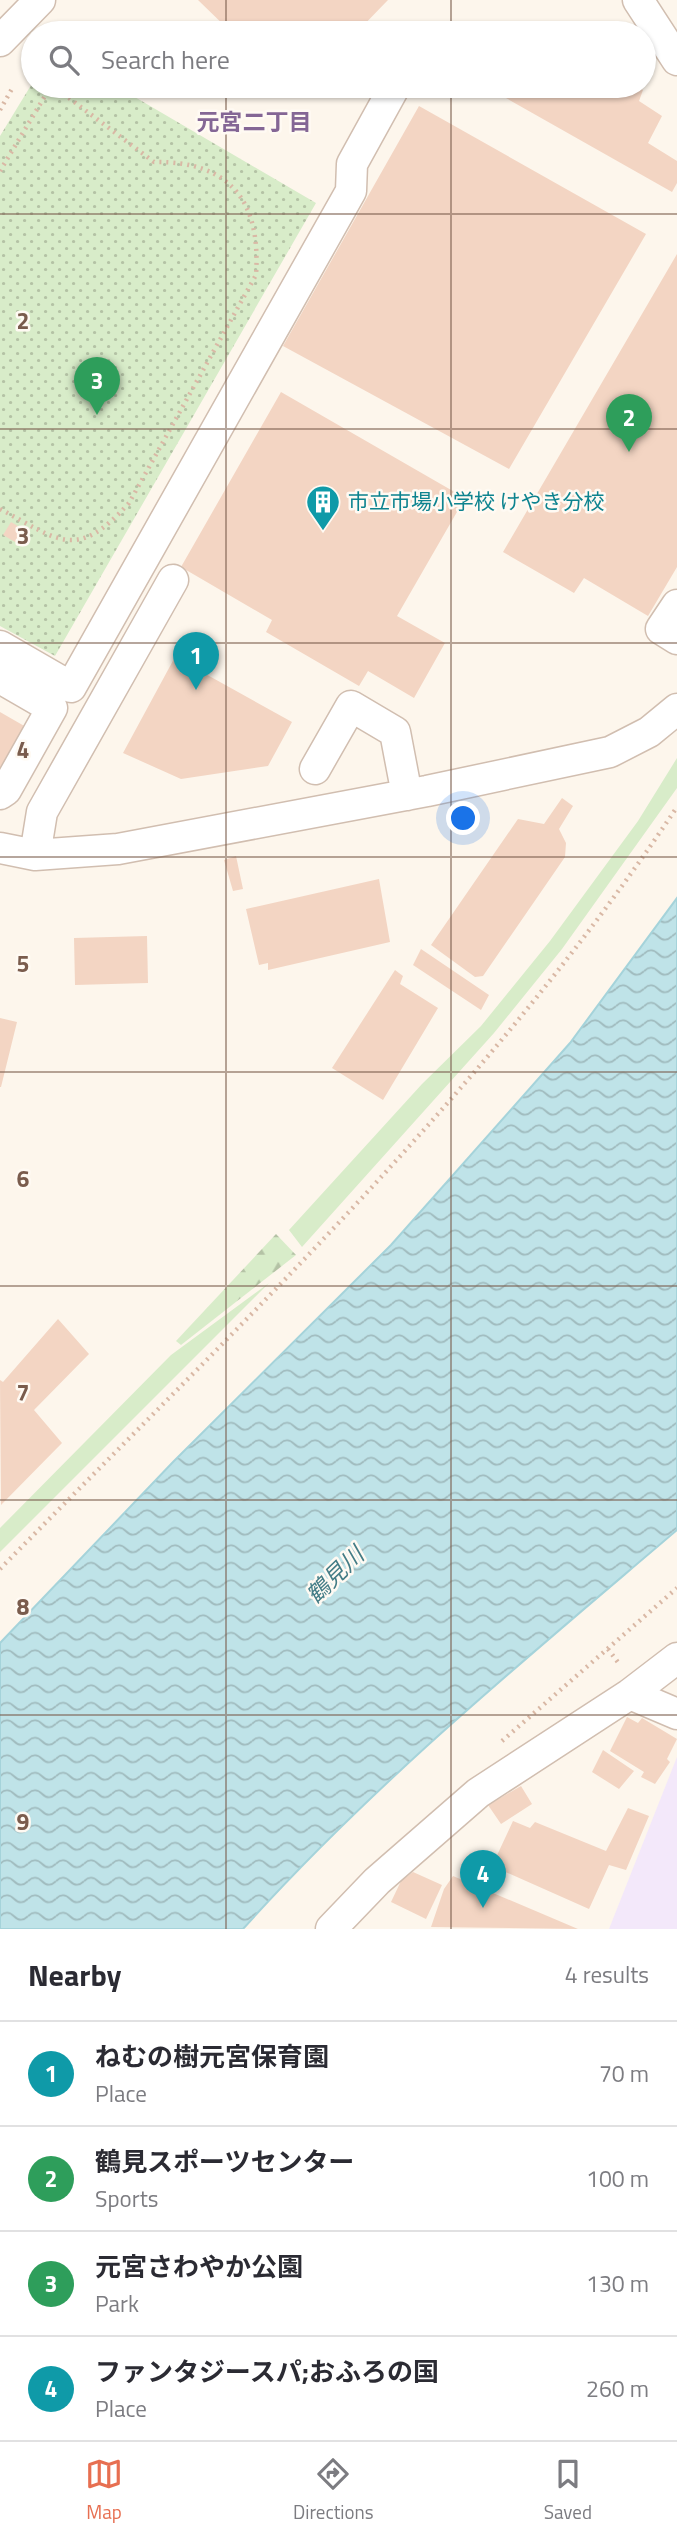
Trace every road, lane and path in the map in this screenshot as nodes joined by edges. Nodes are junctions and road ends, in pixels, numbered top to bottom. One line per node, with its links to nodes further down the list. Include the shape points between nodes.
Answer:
1 (40, 0): 5 (street)
2 (638, 0): 3 (street)
3 (652, 21)
4 (656, 28): 6 (street)
5 (0, 41)
6 (677, 60)
7 (13, 87): 11 (path)
8 (45, 98): 12 (path)
9 (68, 98): 13 (path, via 154,162 212,170 238,191 250,210 255,233 256,275 129,503 114,520 76,541 59,540)
10 (388, 98): 17 (street, via 352,164 351,191 71,687)
11 (0, 110)
12 (0, 171)
13 (0, 509)
14 (173, 580): 25 (street, via 42,812)
15 (677, 605): 16 (street, via 661,629)
16 (677, 639)
17 (0, 646)
18 (0, 678): 21 (street, via 52,708)
19 (677, 709): 22 (street, via 649,732 610,752)
20 (315, 769): 22 (street, via 351,706 395,732)
21 (0, 794)
22 (407, 795): 25 (street, via 118,849)
23 (677, 807): 26 (path, via 572,956 425,1132 306,1261)
24 (0, 848): 25 (street)
25 (35, 855)
26 (0, 1569)
27 (608, 1649): 29 (path)
28 (677, 1658): 30 (street)
29 (615, 1659)
30 (630, 1694): 31 (street); 32 (street, via 478,1793 377,1881)
31 (677, 1714)
32 (331, 1929)

